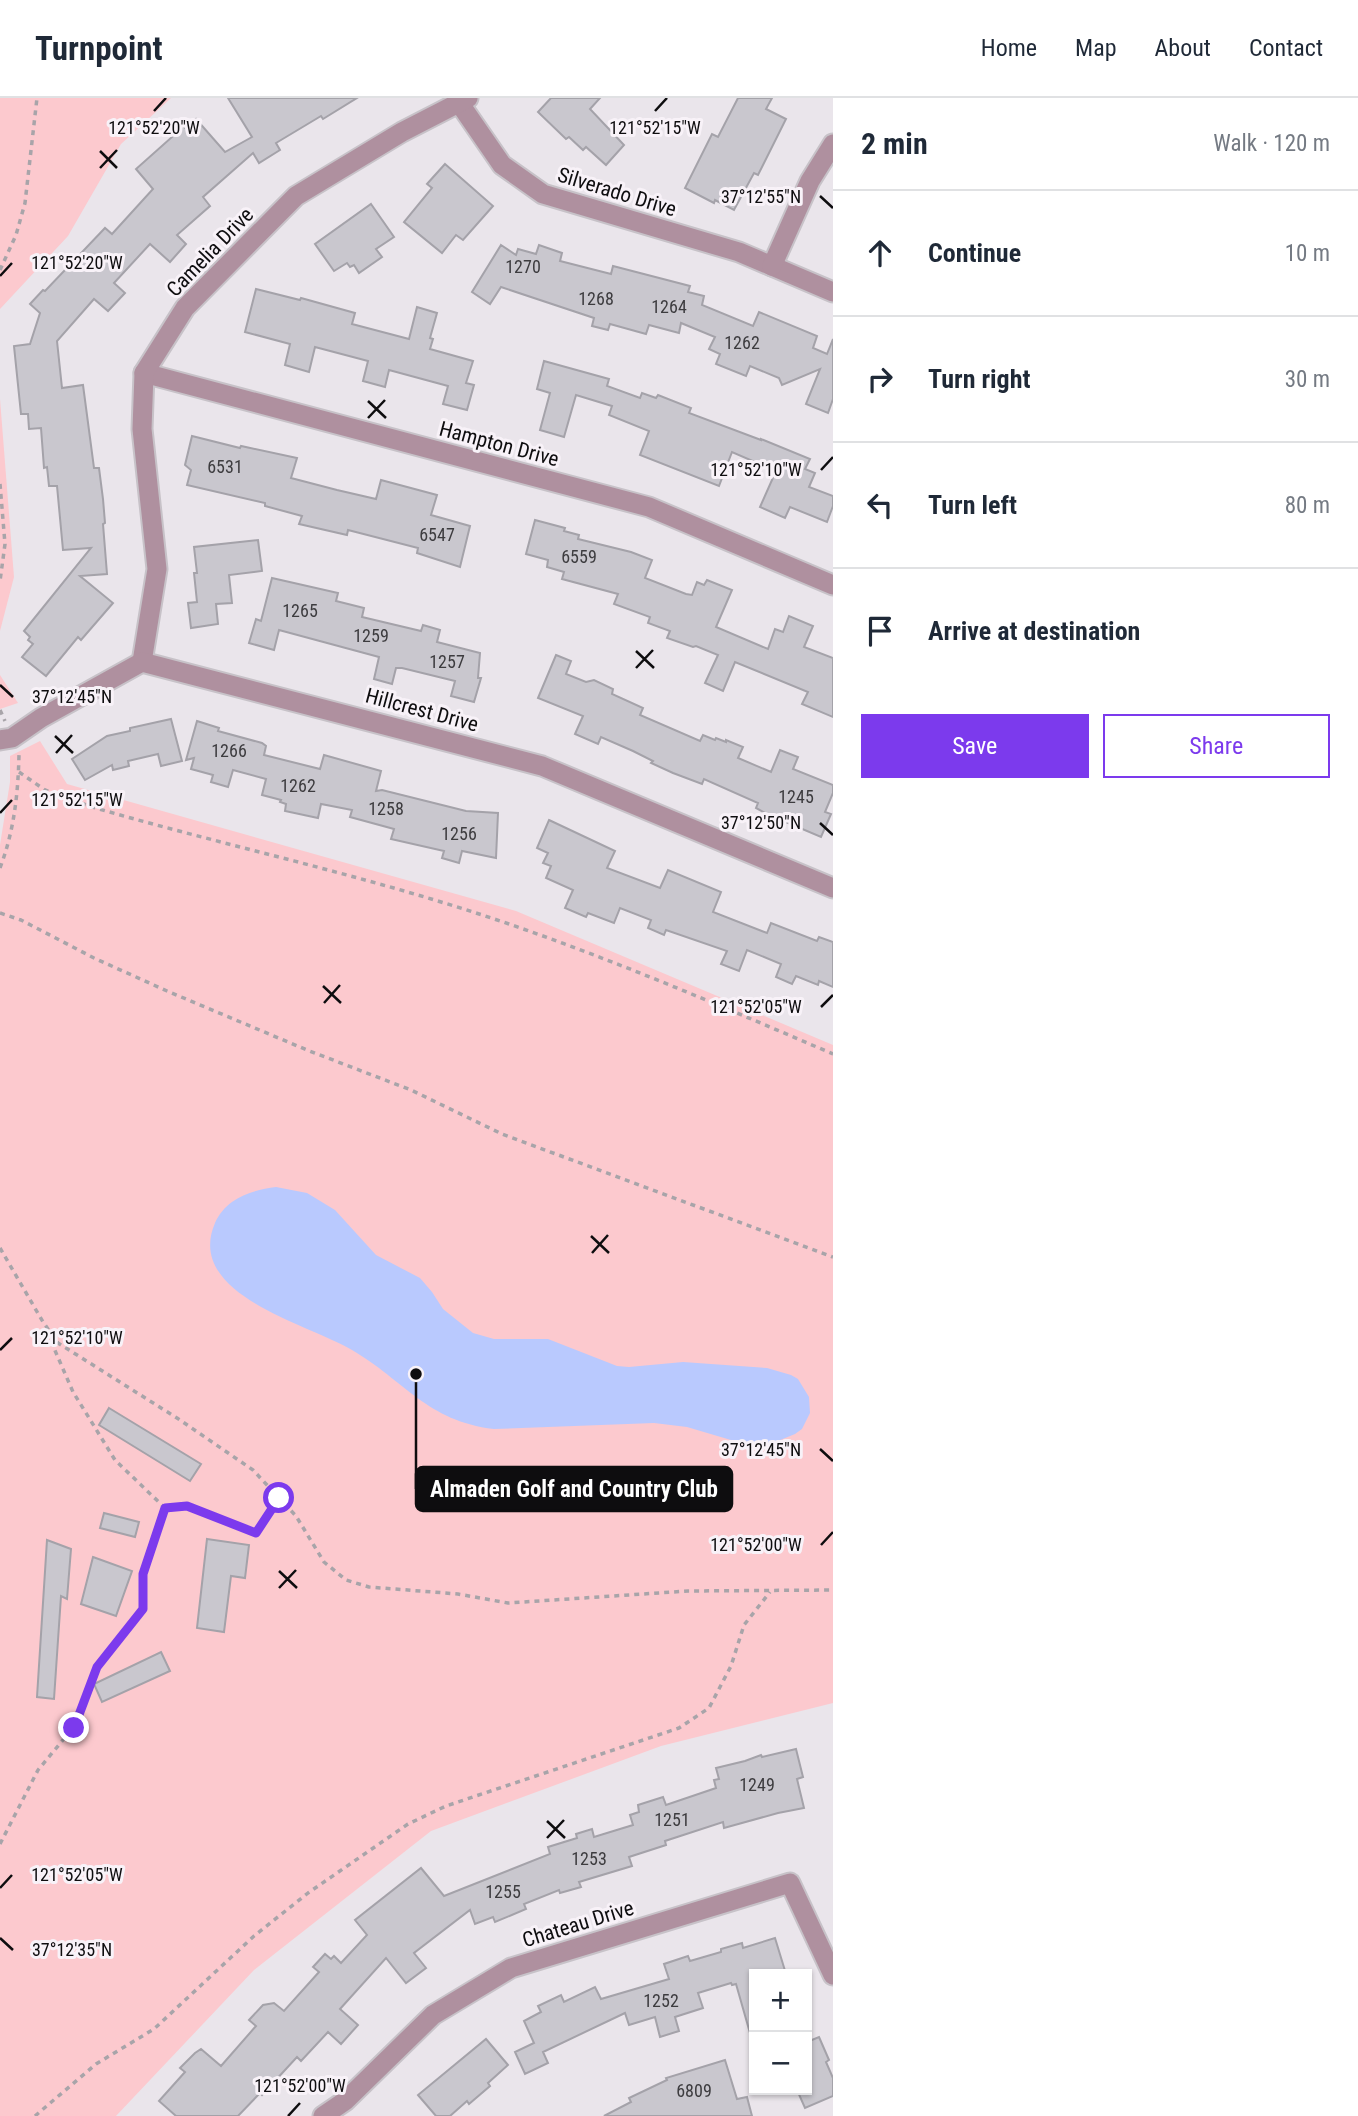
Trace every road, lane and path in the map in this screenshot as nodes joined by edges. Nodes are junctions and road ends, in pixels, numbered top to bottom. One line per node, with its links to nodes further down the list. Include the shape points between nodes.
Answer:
1 (37, 98): 5 (path, via 25,203)
2 (464, 101): 4 (street, Silverado Drive, via 502,165 543,194); 7 (street, Camelia Drive, via 402,132 296,196 185,308)
3 (833, 144): 4 (street, via 810,181)
4 (772, 266): 6 (street, Silverado Drive)
5 (0, 270)
6 (833, 292)
7 (144, 373): 10 (street, Hampton Drive, via 649,507); 11 (street, via 142,429 158,569)
8 (0, 485): 9 (path, via 5,544)
9 (0, 581)
10 (833, 585)
11 (142, 662): 14 (street, via 12,738); 18 (street, Hillcrest Drive, via 542,766)
12 (0, 710): 13 (path)
13 (5, 721)
14 (0, 740)
15 (19, 752): 16 (path)
16 (19, 772): 17 (path, via 14,821); 20 (path, via 45,790 92,807 509,925)
17 (0, 868)
18 (833, 888)
19 (0, 913): 22 (path, via 167,991 400,1085 502,1134)
20 (833, 1054)
21 (0, 1248): 23 (path)
22 (833, 1257)
23 (43, 1322): 24 (path, via 62,1347 233,1455); 25 (path, via 73,1392 115,1460)
24 (279, 1498): 25 (path, via 256,1533 187,1506); 27 (path, via 331,1569 346,1580 369,1587 517,1603 688,1591)
25 (165, 1508): 28 (path, via 143,1574 143,1609 97,1667 74,1728 38,1770)
26 (833, 1590): 27 (path)
27 (770, 1592): 30 (path, via 744,1625 731,1666 709,1708 679,1728 446,1806 408,1824 308,1893 254,1936 154,2029 96,2064)
28 (0, 1844)
29 (833, 1975): 31 (street, Chateau Drive, via 790,1882 511,1968 433,2015 345,2101)
30 (35, 2116)
31 (323, 2116)

